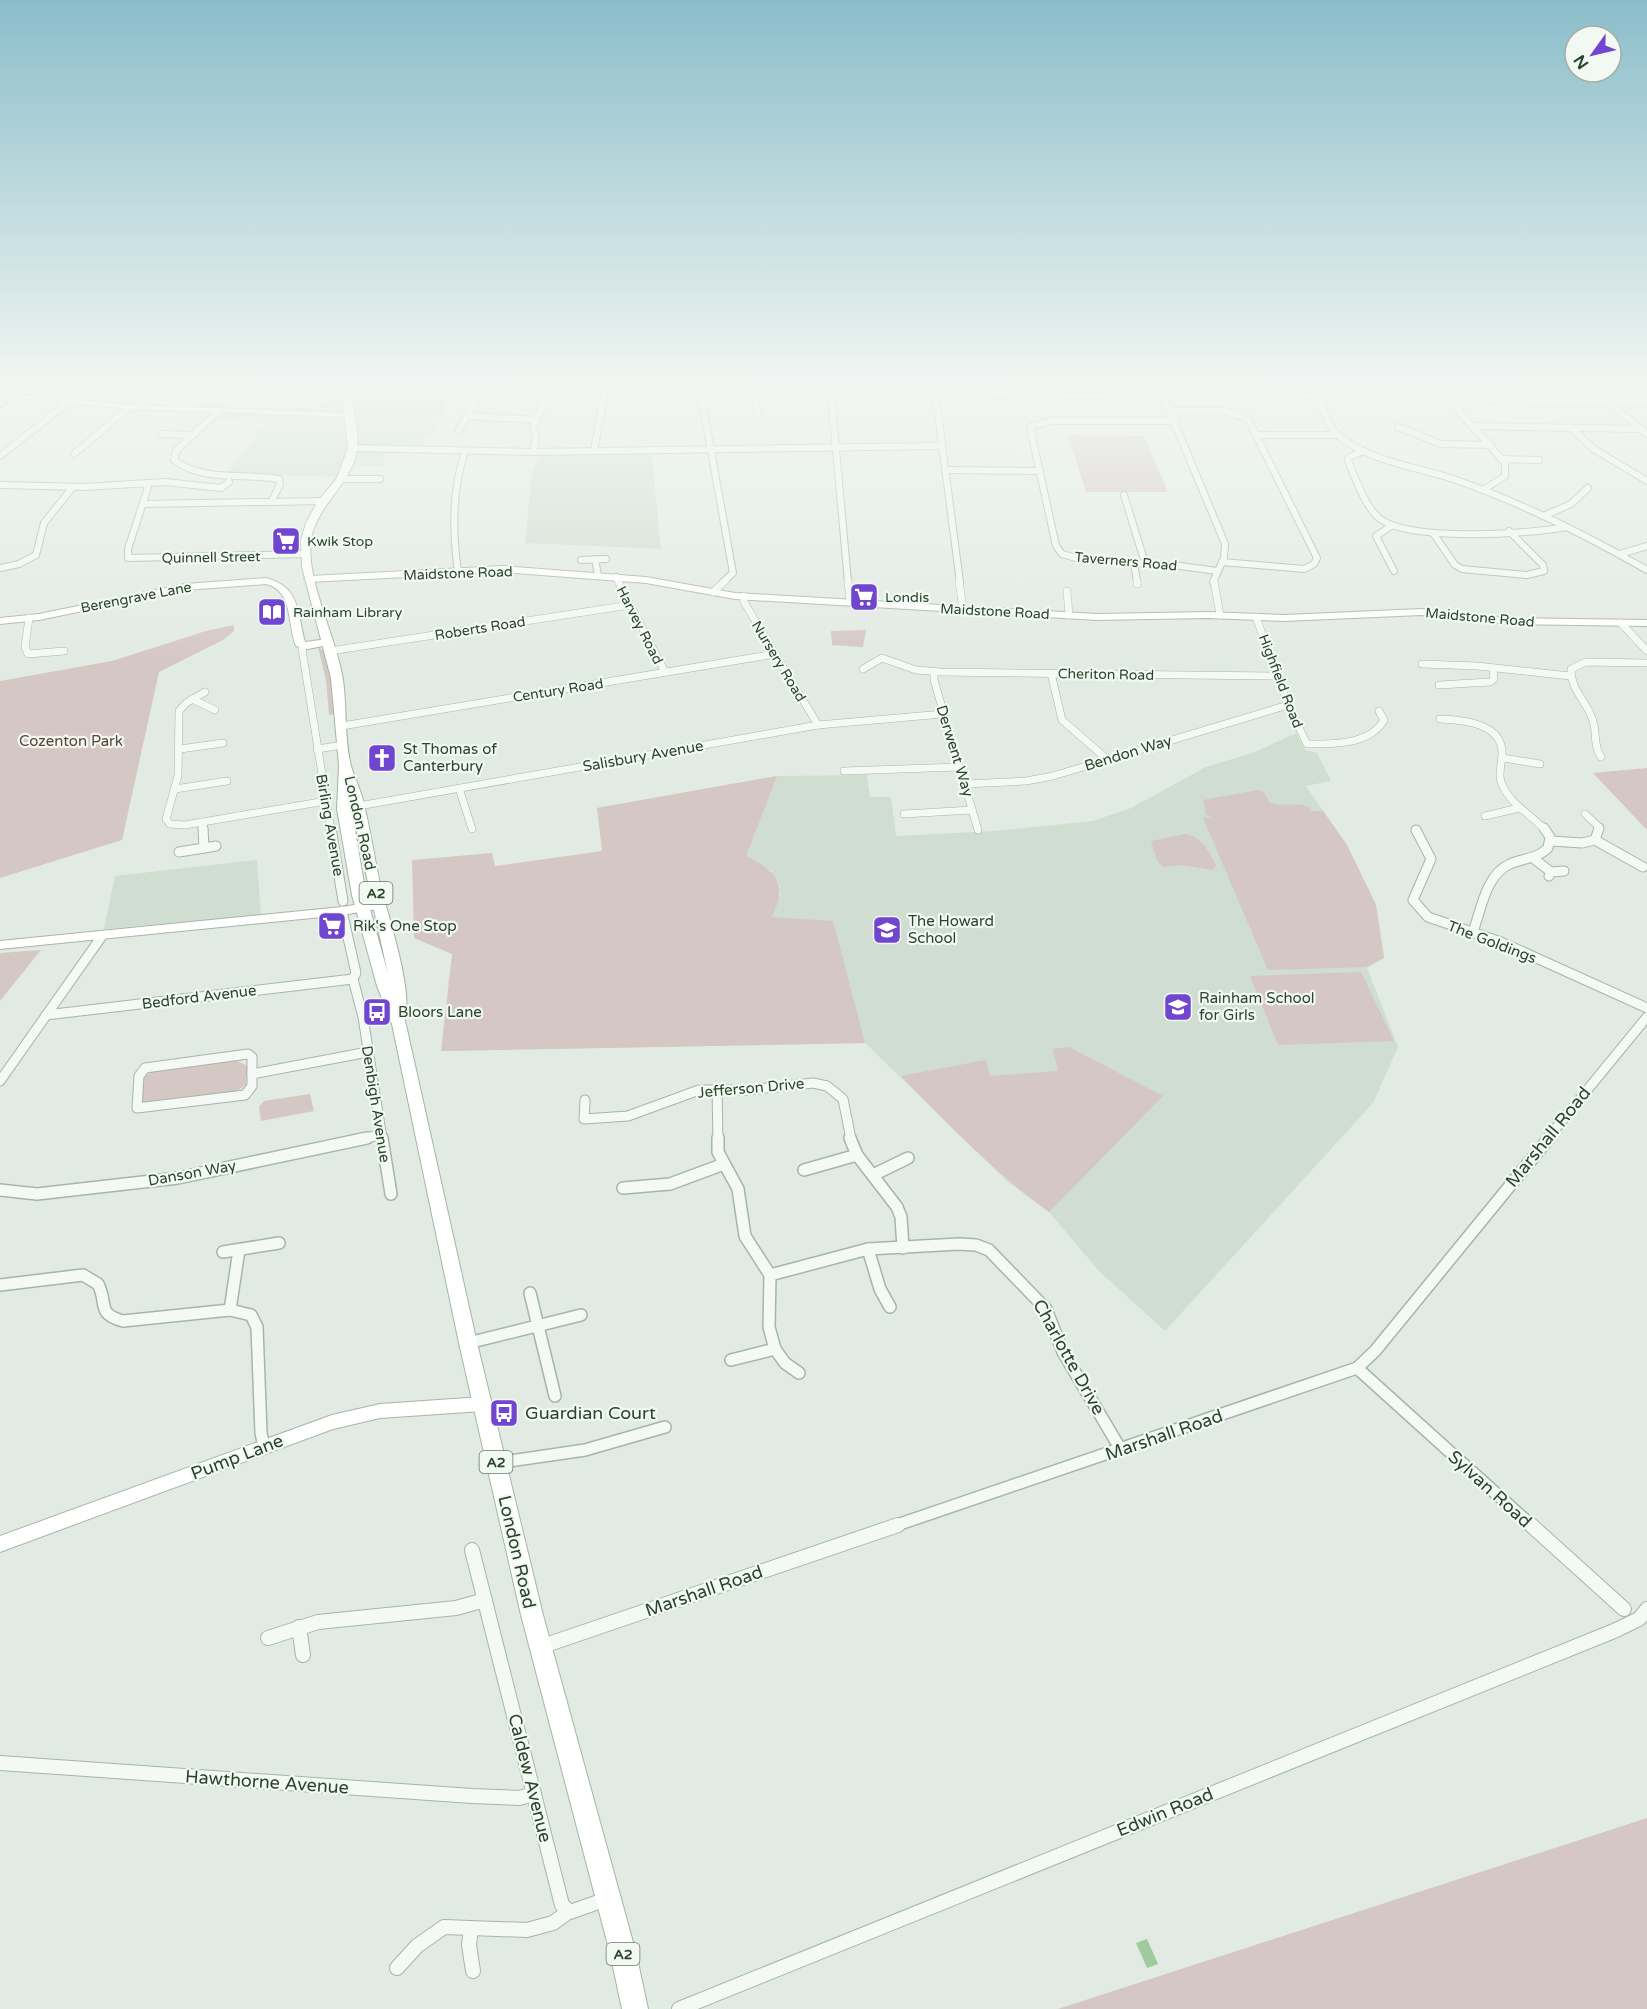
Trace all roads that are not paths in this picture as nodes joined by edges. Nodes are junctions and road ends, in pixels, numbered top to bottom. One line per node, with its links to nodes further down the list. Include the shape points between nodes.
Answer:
1 (265, 478): 23 (street, via 279,479)
2 (367, 478): 14 (street)
3 (382, 478): 18 (street)
4 (457, 478): 42 (street)
5 (715, 478): 51 (street, via 733,573)
6 (837, 478): 53 (street)
7 (946, 478): 55 (street)
8 (1040, 478): 37 (street, Taverners Road, via 1059,552 1083,560)
9 (1199, 478): 38 (street, via 1226,548)
10 (1278, 478): 38 (street, via 1317,560 1298,569)
11 (1357, 478): 27 (street, via 1379,518)
12 (1445, 478): 21 (street)
13 (1503, 478): 21 (street)
14 (342, 479): 24 (main road, A2)
15 (229, 482): 17 (street, via 221,488 165,482)
16 (0, 485): 19 (street)
17 (146, 485): 19 (street); 25 (street)
18 (377, 486)
19 (74, 487): 40 (street, via 44,523 36,555)
20 (1588, 488): 26 (street, via 1571,504)
21 (1483, 490): 26 (street)
22 (1124, 495): 39 (street)
23 (272, 501): 24 (street); 25 (street)
24 (323, 501): 32 (main road, A2, via 308,532)
25 (143, 504): 32 (street, Quinnell Street, via 128,558)
26 (1543, 516): 28 (street)
27 (1391, 526): 30 (street); 43 (street, via 1376,536)
28 (1566, 527): 29 (street); 33 (street)
29 (1509, 531): 30 (street); 30 (street, via 1543,565 1544,571 1527,575 1467,571 1455,565)
30 (1433, 533)
31 (1647, 546): 33 (street)
32 (306, 554): 47 (main road, A2)
33 (1620, 554): 41 (street)
34 (606, 558): 35 (street)
35 (596, 559): 36 (street); 45 (street)
36 (580, 560)
37 (1134, 562): 39 (street, Taverners Road); 49 (street)
38 (1222, 562): 44 (street)
39 (1145, 563): 44 (street, Taverners Road)
40 (0, 568)
41 (1647, 570)
42 (458, 571): 45 (street, Maidstone Road, via 503,569); 47 (street, Maidstone Road)
43 (1394, 571)
44 (1216, 572): 57 (street, via 1213,587)
45 (598, 575): 46 (street, Maidstone Road)
46 (616, 577): 51 (street, Maidstone Road); 54 (street, Harvey Road)
47 (309, 579): 64 (main road, London Road / A2)
48 (273, 582): 59 (street, Berengrave Lane, via 185,587); 63 (street, Birling Avenue, via 292,601 299,641)
49 (1137, 584)
50 (1067, 591): 56 (street)
51 (713, 592): 52 (street, Maidstone Road)
52 (744, 596): 53 (street, Maidstone Road); 67 (street, Nursery Road)
53 (850, 601): 55 (street, Maidstone Road)
54 (630, 605): 64 (street, Roberts Road); 72 (street, Harvey Road)
55 (963, 609): 56 (street, Maidstone Road)
56 (1069, 615): 57 (street, Maidstone Road)
57 (1220, 615): 58 (street, Maidstone Road)
58 (1256, 617): 61 (street, Maidstone Road, via 1421,612 1515,621); 75 (street, Highfield Road)
59 (28, 618): 60 (street, Berengrave Lane); 65 (street, via 28,654)
60 (0, 621)
61 (1621, 623): 62 (street, Maidstone Road); 66 (street)
62 (1647, 623)
63 (304, 646): 64 (street); 90 (street, Birling Avenue)
64 (329, 647): 86 (main road, London Road / A2)
65 (64, 650)
66 (1647, 651)
67 (775, 654): 72 (street, Century Road); 85 (street, Nursery Road)
68 (1647, 663): 76 (street, via 1580,663 1573,667)
69 (1422, 664): 71 (street, via 1458,663)
70 (863, 669): 73 (street, Cheriton Road, via 882,658)
71 (1493, 669): 76 (street); 77 (street, via 1494,679 1490,682)
72 (665, 672): 86 (street, Century Road)
73 (934, 672): 74 (street, Cheriton Road); 83 (street, Derwent Way)
74 (1051, 673): 75 (street, Cheriton Road); 93 (street, via 1062,720)
75 (1278, 676): 80 (street, Highfield Road)
76 (1570, 676): 91 (street, via 1592,716 1596,728 1593,744)
77 (1439, 685)
78 (205, 692): 79 (street)
79 (192, 699): 81 (street); 89 (street, via 178,714)
80 (1288, 705): 82 (street, Highfield Road, via 1307,744 1337,744 1368,735 1382,726 1384,720); 93 (street, Bendon Way)
81 (215, 710)
82 (1379, 711)
83 (943, 714): 85 (street, Salisbury Avenue); 95 (street, Derwent Way)
84 (1445, 717): 92 (street, via 1471,722 1492,732 1500,742)
85 (818, 725): 99 (street, Salisbury Avenue)
86 (342, 726): 88 (main road, London Road / A2)
87 (223, 743): 89 (street)
88 (343, 745): 90 (street); 102 (main road, London Road / A2)
89 (180, 749): 100 (street)
90 (317, 749): 101 (street, Birling Avenue)
91 (1601, 757)
92 (1503, 758): 94 (street, via 1541,761); 103 (street, via 1500,779)
93 (1108, 760): 98 (street, Bendon Way, via 1037,780)
94 (1551, 766)
95 (959, 767): 96 (street); 98 (street, Derwent Way)
96 (844, 771)
97 (227, 781): 100 (street)
98 (965, 784): 104 (street, Derwent Way)
99 (459, 788): 102 (street, Salisbury Avenue); 109 (street)
100 (175, 789): 107 (street, via 167,822 179,826)
101 (326, 801): 107 (street); 121 (street, Birling Avenue)
102 (350, 808): 120 (main road, London Road / A2); 122 (main road, London Road / A2)
103 (1519, 808): 108 (street, via 1482,814); 113 (street, via 1545,828)
104 (972, 810): 105 (street); 110 (street, Derwent Way)
105 (904, 813)
106 (1585, 814): 112 (street, via 1599,827)
107 (203, 822): 115 (street)
108 (1491, 823)
109 (472, 829)
110 (978, 830)
111 (1416, 830): 123 (street, The Goldings, via 1431,859 1414,894 1415,904 1428,917)
112 (1595, 840): 113 (street); 118 (street)
113 (1551, 841): 117 (street, via 1542,854)
114 (216, 846): 115 (street)
115 (204, 848): 116 (street)
116 (179, 852)
117 (1533, 858): 119 (street, via 1550,874); 123 (street, via 1514,862 1498,872)
118 (1643, 867)
119 (1564, 871)
120 (379, 905): 122 (street); 130 (main road, London Road / A2, via 399,982)
121 (343, 906): 122 (street); 124 (street); 126 (street, Denbigh Avenue, via 356,973)
122 (363, 908): 130 (main road, London Road / A2, via 384,986)
123 (1473, 932): 127 (street, The Goldings)
124 (102, 936): 125 (street); 128 (street)
125 (0, 945)
126 (352, 979): 128 (street, Bedford Avenue); 131 (street, Denbigh Avenue)
127 (1647, 1008)
128 (46, 1015): 133 (street)
129 (1647, 1017): 160 (street, Marshall Road, via 1375,1351)
130 (399, 1022): 157 (main road, London Road / A2)
131 (368, 1052): 132 (street); 136 (street, Denbigh Avenue)
132 (252, 1074): 132 (street, via 250,1090 242,1096 137,1108 140,1076 145,1068 248,1054 252,1057)
133 (0, 1081)
134 (717, 1091): 135 (street, Jefferson Drive, via 691,1092 638,1113 601,1118 584,1119); 137 (street, Jefferson Drive, via 799,1083 827,1086 843,1099); 139 (street, via 716,1137)
135 (585, 1100)
136 (381, 1135): 143 (street, Danson Way, via 178,1178 37,1194); 144 (street, Denbigh Avenue)
137 (857, 1155): 140 (street); 141 (street, Jefferson Drive)
138 (908, 1158): 141 (street)
139 (723, 1164): 142 (street, via 670,1184); 150 (street, via 738,1190 745,1236)
140 (804, 1170)
141 (873, 1175): 146 (street, Jefferson Drive, via 897,1207)
142 (623, 1188)
143 (0, 1190)
144 (391, 1194)
145 (279, 1243): 148 (street)
146 (903, 1248): 147 (street, Charlotte Drive); 166 (street, Charlotte Drive, via 967,1244 982,1247 1002,1261 1046,1309 1063,1352)
147 (868, 1249): 150 (street, Charlotte Drive); 153 (street)
148 (239, 1250): 149 (street); 154 (street)
149 (223, 1252)
150 (770, 1275): 158 (street, via 769,1327)
151 (0, 1285): 154 (street, via 93,1277 101,1288 104,1311 123,1321)
152 (531, 1293): 156 (street)
153 (890, 1307)
154 (230, 1310): 165 (street, via 251,1315 257,1327)
155 (581, 1315): 156 (street)
156 (537, 1324): 157 (street); 162 (street)
157 (468, 1343): 163 (main road, London Road / A2)
158 (776, 1349): 159 (street); 161 (street, via 785,1363)
159 (731, 1360)
160 (1357, 1368): 166 (street, Marshall Road); 171 (street, Sylvan Road)
161 (799, 1373)
162 (555, 1396)
163 (482, 1404): 165 (street, Pump Lane, via 380,1411 332,1422); 167 (main road, London Road / A2)
164 (665, 1428): 167 (street, via 585,1450)
165 (264, 1446): 168 (street, Pump Lane)
166 (1121, 1450): 175 (street, Marshall Road)
167 (496, 1463): 175 (main road, London Road / A2)
168 (0, 1544)
169 (472, 1550): 170 (street, Caldew Avenue)
170 (485, 1600): 173 (street, via 456,1608 329,1620); 178 (street, Caldew Avenue)
171 (1624, 1609)
172 (1647, 1609): 185 (street, Edwin Road, via 1639,1619 1614,1631)
173 (299, 1628): 174 (street); 176 (street)
174 (268, 1638)
175 (540, 1647): 179 (main road, London Road / A2)
176 (303, 1655)
177 (0, 1763): 178 (street, Hawthorne Avenue, via 472,1796 519,1798)
178 (534, 1794): 180 (street, Caldew Avenue, via 561,1903)
179 (608, 1899): 180 (street); 184 (main road, London Road / A2)
180 (568, 1912): 181 (street, via 553,1923 531,1930)
181 (471, 1929): 182 (street, via 444,1927 417,1946); 183 (street)
182 (397, 1968)
183 (473, 1971)
184 (635, 2009)
185 (679, 2009)

